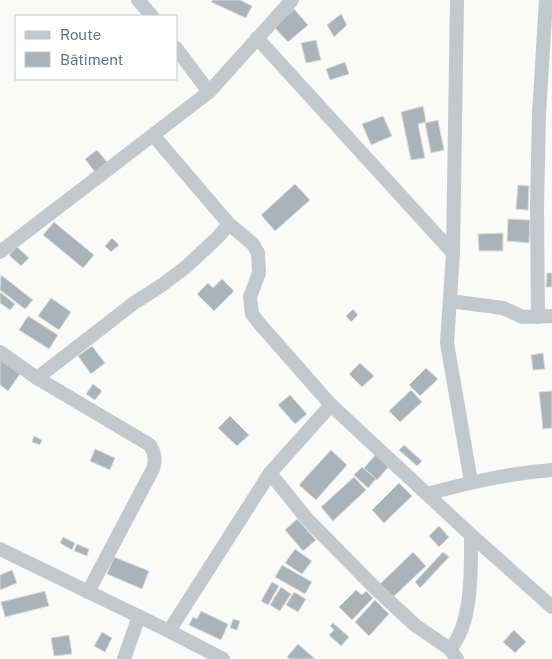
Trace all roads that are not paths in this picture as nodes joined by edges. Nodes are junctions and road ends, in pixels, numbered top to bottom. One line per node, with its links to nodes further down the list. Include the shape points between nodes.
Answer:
1 (138, 0): 5 (street)
2 (292, 0): 6 (street)
3 (457, 0): 12 (street)
4 (546, 0): 14 (street, via 537,207)
5 (151, 15)
6 (257, 38): 8 (street); 12 (street)
7 (178, 51): 8 (street)
8 (209, 92): 9 (street)
9 (153, 135): 10 (street); 11 (street)
10 (229, 224): 16 (street, via 187,266 134,302); 17 (street, via 253,244 258,253 259,273 250,297 252,314)
11 (0, 252)
12 (453, 253): 13 (street)
13 (450, 301): 14 (street, via 503,308 523,317); 20 (street, via 447,343)
14 (545, 316)
15 (0, 352): 16 (street)
16 (36, 378): 24 (street, via 150,446 156,460)
17 (330, 405): 19 (street); 21 (street)
18 (552, 470): 20 (street)
19 (270, 473): 27 (street); 29 (street, via 307,519 374,588)
20 (471, 482): 21 (street)
21 (427, 494): 22 (street)
22 (471, 535): 25 (street); 29 (street, via 471,579 461,634)
23 (0, 549): 24 (street)
24 (88, 592): 26 (street)
25 (552, 607)
26 (139, 616): 27 (street); 30 (street)
27 (169, 631): 28 (street)
28 (200, 654): 31 (street)
29 (453, 654)
30 (124, 659)
31 (223, 659)

